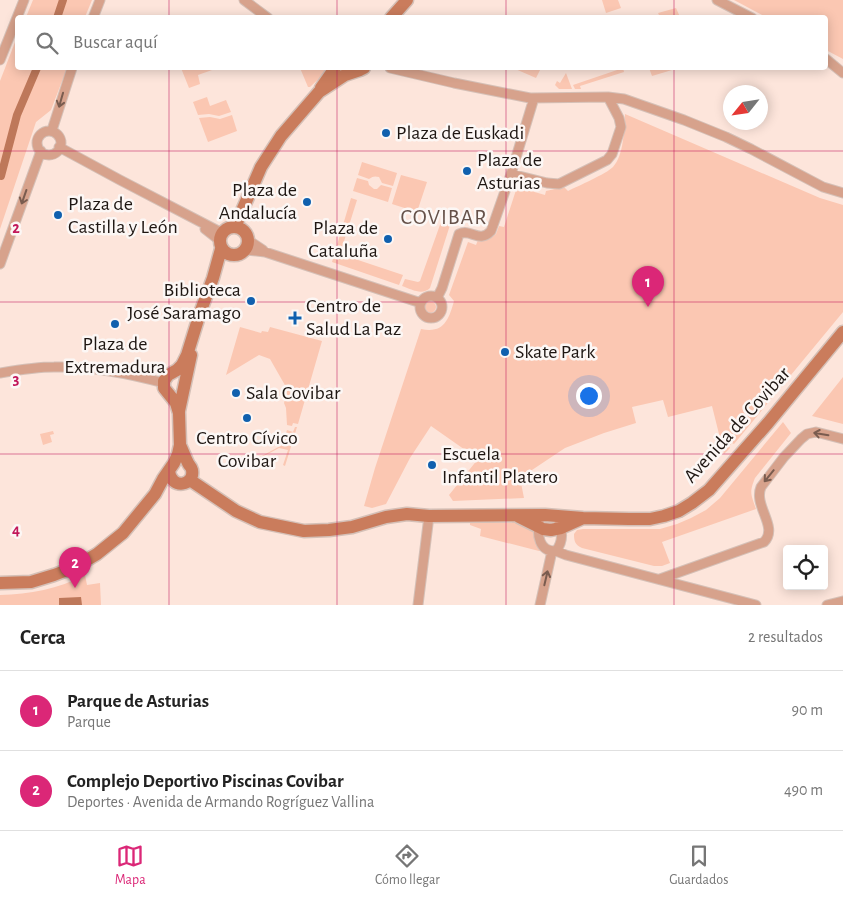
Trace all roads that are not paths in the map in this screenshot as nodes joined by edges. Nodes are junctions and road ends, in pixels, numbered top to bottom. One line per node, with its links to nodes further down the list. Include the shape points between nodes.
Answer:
1 (24, 0): 6 (street)
2 (100, 0): 7 (street)
3 (244, 0): 8 (street)
4 (407, 0): 9 (street)
5 (717, 0): 10 (street)
6 (18, 15)
7 (93, 15)
8 (264, 15)
9 (394, 15)
10 (746, 15)
11 (15, 22): 12 (street)
12 (0, 60)
13 (828, 61): 18 (street)
14 (71, 70): 21 (street, one-way to 21)
15 (338, 70): 16 (street); 26 (street, via 271,151 242,208)
16 (360, 70)
17 (399, 70): 20 (street)
18 (843, 73)
19 (608, 97): 20 (street); 24 (street, via 621,127 607,160 559,184); 25 (street, via 624,98 684,120 751,148)
20 (534, 98): 24 (street)
21 (51, 131): 22 (street, via 59,137); 23 (street, via 43,132 38,138 37,145)
22 (60, 147): 23 (street, via 51,154); 27 (street, via 196,220)
23 (41, 151): 30 (street, one-way to 30)
24 (511, 174): 32 (street, via 487,236 459,234)
25 (843, 193)
26 (238, 228): 27 (street, via 225,229); 28 (street, via 246,234)
27 (220, 240): 29 (street, via 226,254); 31 (street)
28 (247, 245): 29 (street, via 240,254); 33 (street)
29 (233, 256): 31 (street)
30 (0, 264)
31 (213, 278): 35 (street)
32 (436, 298): 33 (street, via 429,296); 33 (street, via 442,306 435,318 424,316 420,310)
33 (421, 303)
34 (843, 332): 49 (street, Avenida de Covibar, via 742,454 709,490 692,503 664,516 583,518)
35 (191, 345): 38 (street); 39 (street)
36 (0, 373): 37 (street); 38 (street, via 51,366 78,367)
37 (0, 379)
38 (169, 383): 39 (street, via 180,375); 39 (street, via 176,395); 40 (street)
39 (184, 386): 40 (street)
40 (179, 414): 42 (street)
41 (843, 439): 53 (street, one-way to 53, via 816,432 807,434 761,487 759,498 770,531 764,542)
42 (180, 445): 43 (street); 44 (street)
43 (189, 464): 44 (street, via 178,461); 45 (street, via 192,476)
44 (172, 467): 45 (street, via 171,478); 46 (street)
45 (183, 482): 46 (street); 47 (street, Avenida de Covibar, via 260,522 304,531 352,527 407,514)
46 (155, 494): 54 (street, via 123,533 75,568 31,582)
47 (429, 516): 48 (street, Avenida de Covibar); 56 (street)
48 (516, 516): 49 (street, Avenida de Covibar); 50 (street, Avenida de Covibar)
49 (556, 525): 50 (street, Avenida de Covibar, via 551,530); 50 (street, via 541,519); 51 (street, via 560,545); 52 (street, via 570,550)
50 (538, 527): 51 (street, via 541,544)
51 (554, 551): 52 (street); 57 (street, one-way to 51)
52 (581, 558): 53 (street)
53 (660, 579): 58 (street)
54 (0, 584)
55 (843, 600): 59 (street)
56 (418, 605)
57 (540, 605)
58 (756, 605)
59 (827, 605)

